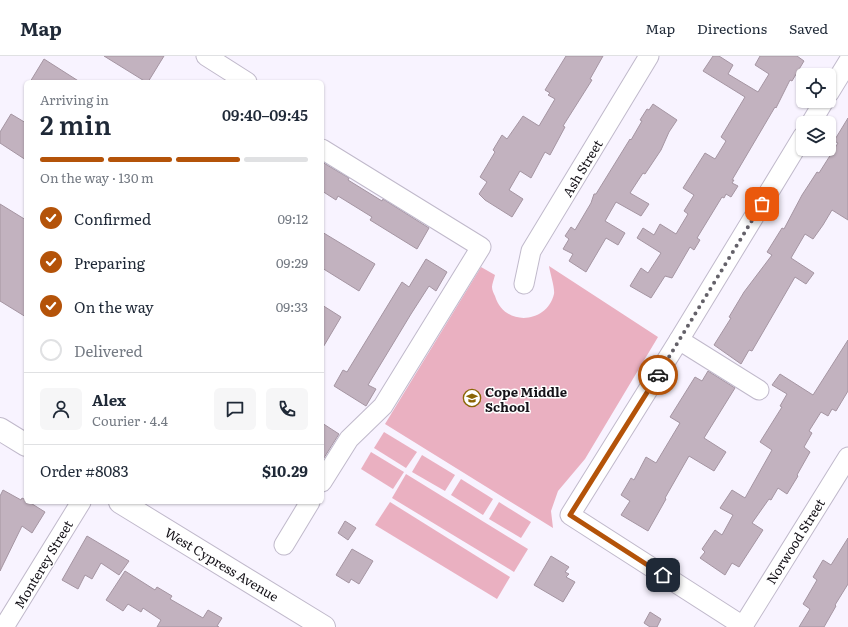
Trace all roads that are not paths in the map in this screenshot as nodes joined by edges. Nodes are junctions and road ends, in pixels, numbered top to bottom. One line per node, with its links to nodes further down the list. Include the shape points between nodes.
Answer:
1 (206, 56): 4 (street)
2 (649, 56): 8 (street, Ash Street, via 531,251)
3 (848, 62): 5 (street)
4 (244, 80)
5 (836, 82)
6 (796, 148): 9 (street)
7 (324, 150): 14 (street, via 481,247 383,406 349,438)
8 (524, 284)
9 (679, 340): 10 (street); 13 (street, Norwood Street, via 570,515 743,626)
10 (759, 390)
11 (0, 429): 12 (main road)
12 (24, 444)
13 (848, 457)
14 (324, 479)
15 (80, 504): 19 (street, Monterey Street)
16 (123, 504): 20 (main road, West Cypress Avenue)
17 (309, 504): 18 (street)
18 (284, 545)
19 (4, 627)
20 (324, 627)

